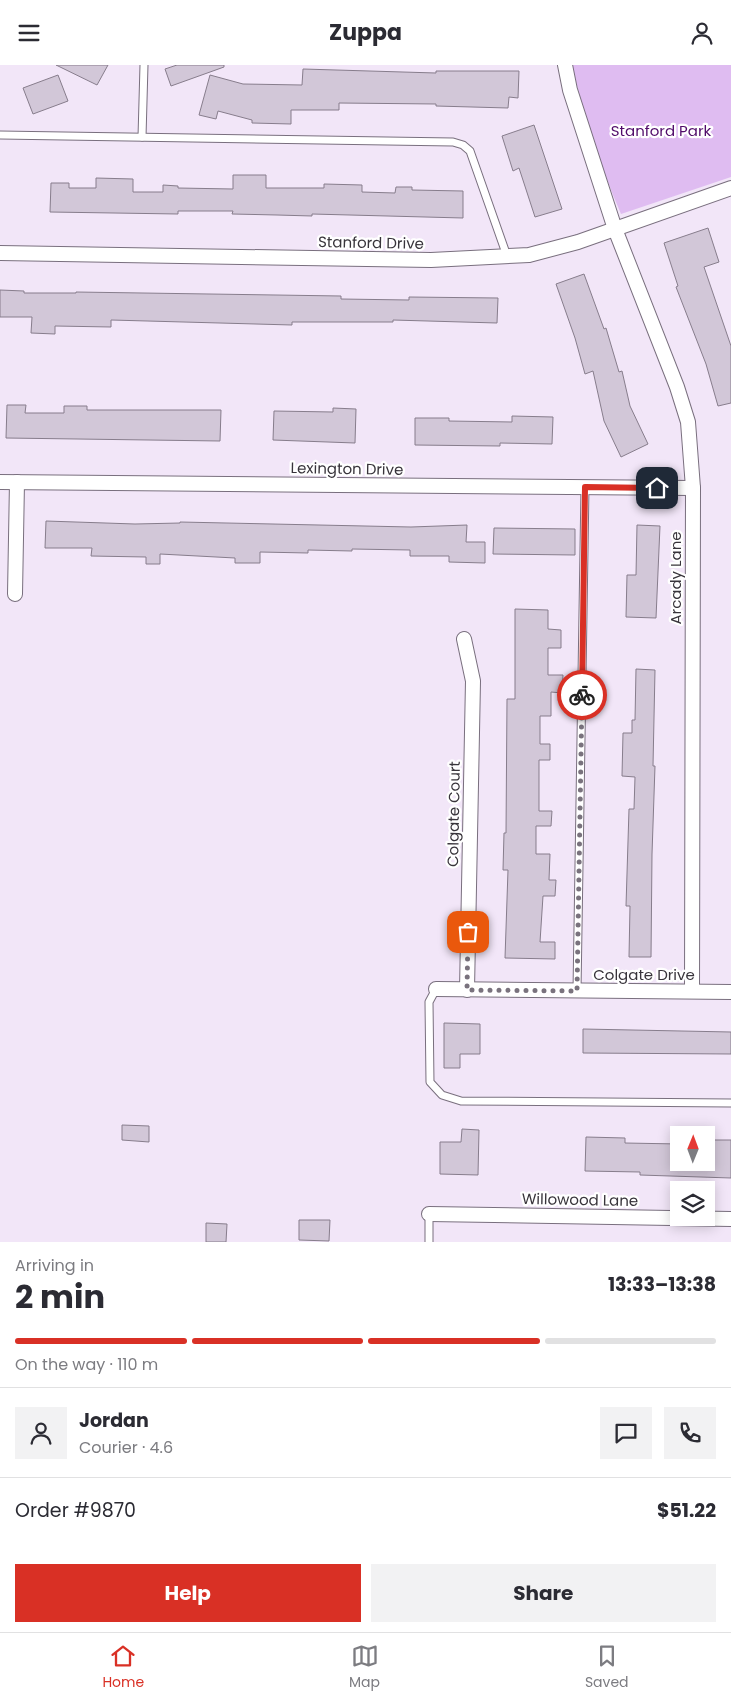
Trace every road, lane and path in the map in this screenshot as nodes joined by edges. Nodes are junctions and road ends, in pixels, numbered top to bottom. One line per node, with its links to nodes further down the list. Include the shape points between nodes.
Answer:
1 (144, 65): 4 (lane)
2 (565, 65): 6 (street, Arcady Lane, via 570,90)
3 (0, 135): 4 (lane)
4 (142, 137): 8 (lane, via 453,141 470,151)
5 (731, 188): 6 (street, Stanford Drive)
6 (615, 229): 8 (street, Stanford Drive, via 552,250); 12 (street, Arcady Lane, via 688,423)
7 (0, 253): 8 (street, Stanford Drive, via 431,260)
8 (507, 256)
9 (0, 482): 10 (street, Lexington Drive)
10 (17, 482): 11 (street, Lexington Drive); 13 (street)
11 (585, 487): 12 (street, Lexington Drive); 17 (lane)
12 (693, 488): 18 (street, Arcady Lane)
13 (15, 595)
14 (464, 639): 16 (street, Colgate Court, via 473,681)
15 (436, 989): 16 (street, Colgate Drive); 20 (lane, via 429,1002 430,1082 442,1095 461,1101)
16 (467, 990): 17 (street, Colgate Drive)
17 (577, 991): 18 (street, Colgate Drive)
18 (692, 991): 19 (street, Colgate Drive)
19 (731, 992)
20 (731, 1103)
21 (429, 1214): 22 (street, Willowood Lane); 23 (lane)
22 (731, 1219)
23 (429, 1242)

